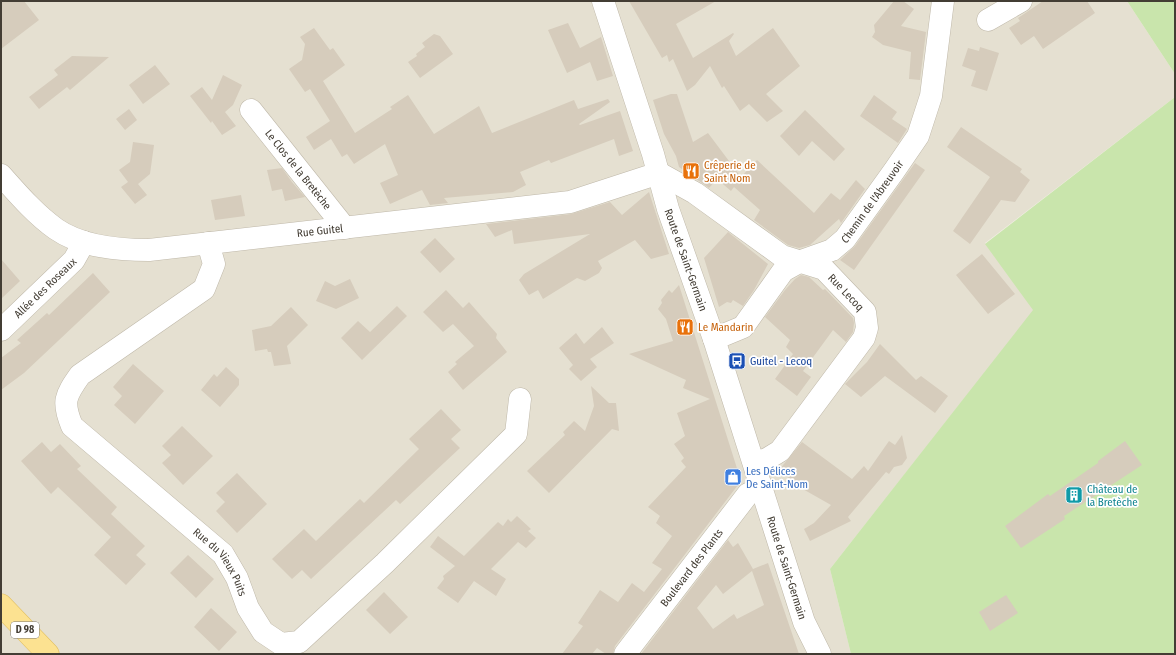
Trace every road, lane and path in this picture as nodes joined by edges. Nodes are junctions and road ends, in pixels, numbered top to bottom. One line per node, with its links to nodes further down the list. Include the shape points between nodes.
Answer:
1 (603, 1): 6 (street, Route de Saint-Germain)
2 (942, 1): 11 (street, Chemin de l'Abreuvoir, via 931,96 918,136 845,239 832,250)
3 (1021, 1): 4 (street)
4 (988, 20)
5 (251, 110): 8 (street, Le Clos de la Bretèche)
6 (659, 173): 8 (street, Rue Guitel, via 570,202); 11 (street, Rue Lecoq, via 695,193 782,256); 13 (street, Route de Saint-Germain, via 668,209)
7 (1, 176): 9 (street, Rue Guitel, via 29,206 57,230)
8 (345, 228): 10 (street, Rue Guitel)
9 (84, 242): 10 (street, Rue Guitel, via 121,250 149,250); 12 (street, Allée des Roseaux, via 74,260)
10 (208, 242): 14 (street, Rue du Vieux Puits, via 214,264 204,289 80,375 70,390 65,408 72,426 223,554 237,578 248,608 263,632 281,644 299,642 385,564 516,434)
11 (801, 261): 13 (street, Chemin de l'Abreuvoir, via 782,271 743,327); 15 (street, Rue Lecoq, via 824,269 865,312 867,328 864,338 780,451)
12 (1, 330)
13 (714, 340): 15 (street, Route de Saint-Germain)
14 (520, 399)
15 (754, 463): 16 (street, Route de Saint-Germain)
16 (762, 487): 19 (street, Boulevard des Plants, via 748,494); 20 (street, Route de Saint-Germain, via 804,622)
17 (1, 605): 18 (main road, D 98)
18 (48, 654)
19 (625, 654)
20 (820, 654)

